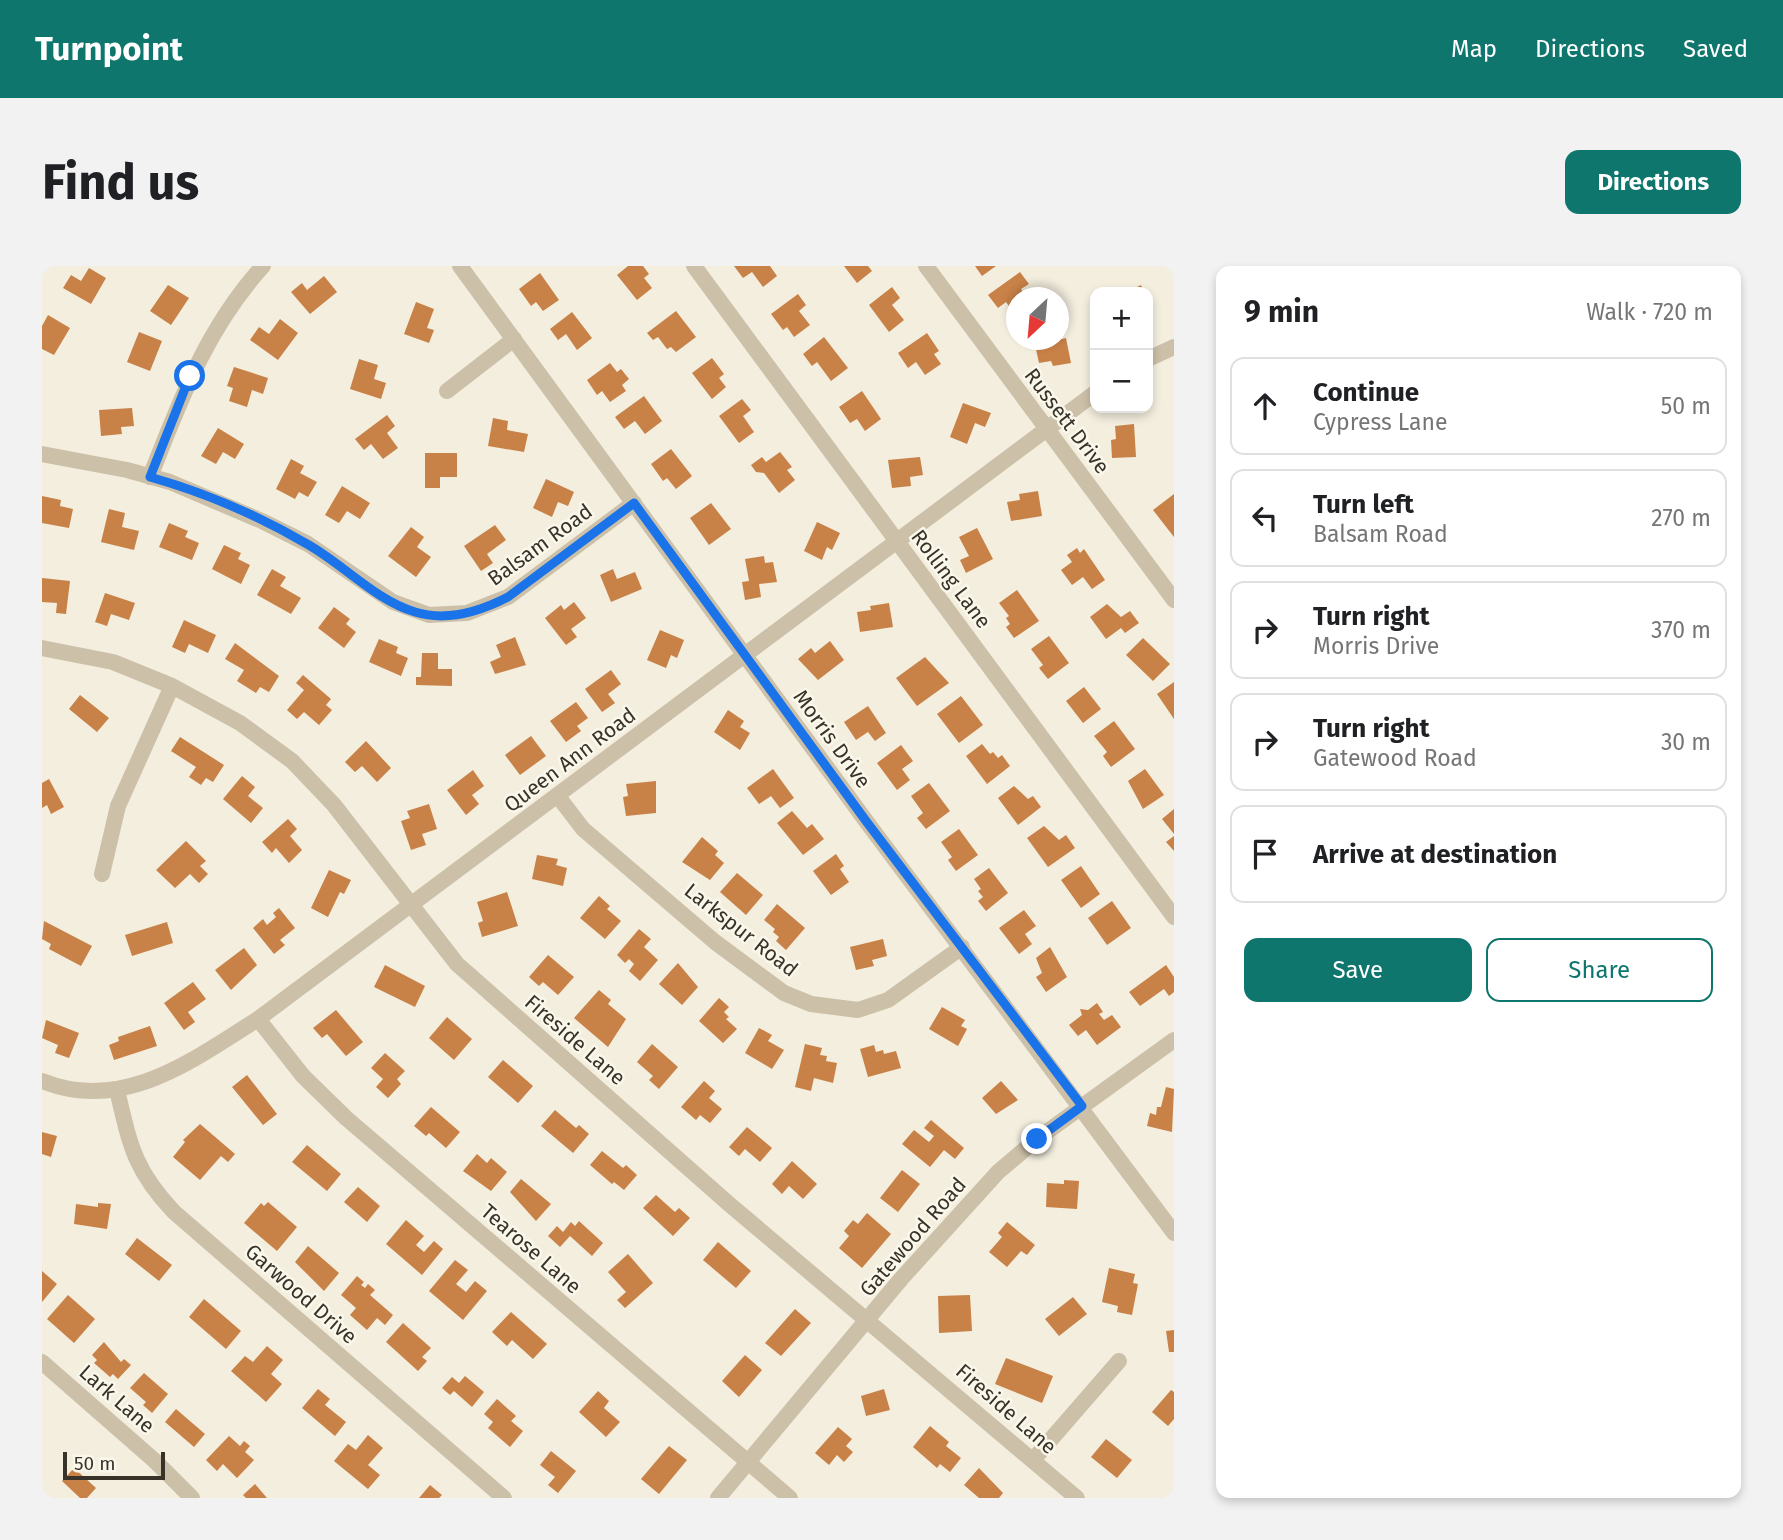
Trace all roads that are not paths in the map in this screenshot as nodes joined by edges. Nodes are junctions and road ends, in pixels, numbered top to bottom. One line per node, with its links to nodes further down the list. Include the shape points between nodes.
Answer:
1 (263, 266): 12 (street, via 221,318 190,376)
2 (460, 266): 5 (street, Morris Drive)
3 (694, 266): 14 (street, Rolling Lane)
4 (926, 266): 10 (street, Russett Drive)
5 (514, 339): 8 (street); 13 (street, Morris Drive)
6 (1174, 347): 7 (street)
7 (1153, 357)
8 (447, 391)
9 (1090, 397): 10 (street, Queen Ann Road)
10 (1047, 430): 14 (street, Queen Ann Road); 15 (street, Russett Drive)
11 (42, 454): 12 (street, Balsam Road)
12 (150, 477): 13 (street, Balsam Road, via 308,544 414,612 446,616 487,608 508,597)
13 (634, 503): 17 (street, Morris Drive)
14 (898, 543): 17 (street, Queen Ann Road); 22 (street, Rolling Lane)
15 (1174, 600)
16 (42, 648): 18 (street, Fireside Lane, via 113,662)
17 (746, 656): 19 (street, Queen Ann Road); 23 (street, Morris Drive)
18 (172, 687): 20 (street, via 118,806); 21 (street, Fireside Lane, via 240,723 292,761 334,805)
19 (557, 795): 21 (street, Queen Ann Road); 23 (street, Larkspur Road, via 583,828 715,942 784,993 811,1004 858,1010 888,1000)
20 (102, 874)
21 (411, 905): 24 (street, Queen Ann Road); 30 (street, Fireside Lane, via 457,964 729,1204)
22 (1174, 917)
23 (961, 947): 28 (street, Morris Drive)
24 (258, 1019): 27 (street, Queen Ann Road, via 179,1067); 34 (street, Tearose Lane, via 303,1076 346,1118)
25 (1174, 1040): 28 (street, Gatewood Road)
26 (42, 1081): 27 (street, Queen Ann Road, via 90,1092)
27 (117, 1090): 36 (street, Garwood Drive, via 136,1163 150,1187)
28 (1082, 1106): 29 (street, Morris Drive); 30 (street, Gatewood Road, via 998,1172)
29 (1174, 1233)
30 (869, 1320): 33 (street, Fireside Lane); 34 (street, Gatewood Road)
31 (1119, 1361): 33 (street)
32 (42, 1362): 35 (street, Lark Lane)
33 (1033, 1460): 39 (street, Fireside Lane)
34 (748, 1463): 37 (street, Gatewood Road); 38 (street, Tearose Lane)
35 (192, 1498)
36 (504, 1498)
37 (718, 1498)
38 (790, 1498)
39 (1077, 1498)

